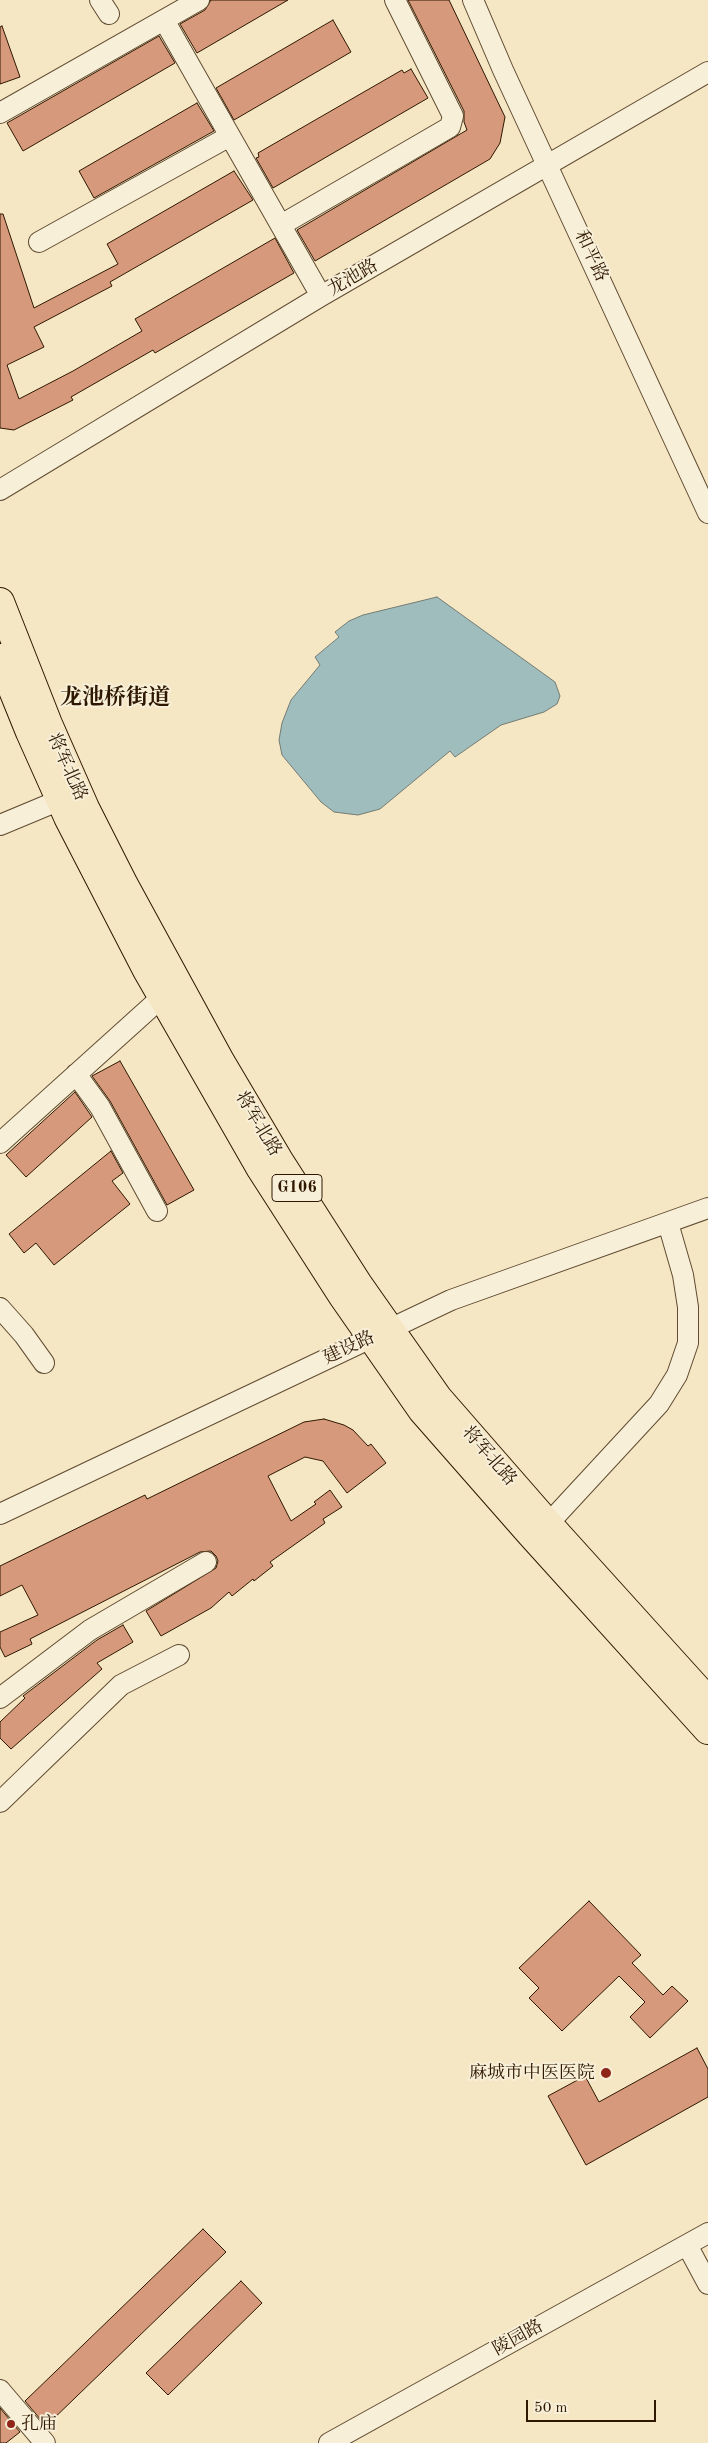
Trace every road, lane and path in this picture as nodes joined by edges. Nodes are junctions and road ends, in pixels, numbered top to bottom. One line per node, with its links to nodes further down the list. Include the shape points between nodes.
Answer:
1 (199, 0): 4 (street)
2 (395, 0): 9 (street, via 453,116 450,127)
3 (473, 0): 8 (street, 和平路)
4 (164, 20): 6 (street); 7 (street)
5 (708, 72): 8 (street, 龙池路)
6 (0, 113)
7 (230, 136): 9 (street); 10 (street)
8 (548, 166): 11 (street, 龙池路); 13 (street, 和平路)
9 (281, 225): 11 (street)
10 (39, 242)
11 (321, 296): 12 (street, 龙池路)
12 (0, 490)
13 (708, 513)
14 (0, 602): 25 (highway, 将军北路 / G106, via 26,672 85,808 160,953)
15 (0, 658): 16 (highway, 将军北路 / G106)
16 (60, 800): 17 (street); 18 (highway, 将军北路 / G106)
17 (0, 826)
18 (162, 997): 19 (street); 25 (highway, 将军北路 / G106, via 262,1169)
19 (76, 1074): 20 (street); 22 (street, via 100,1107)
20 (0, 1142)
21 (708, 1208): 23 (street, 建设路)
22 (157, 1212)
23 (668, 1223): 25 (street, 建设路, via 452,1300); 28 (street, via 687,1299 688,1334 683,1360 659,1404)
24 (0, 1308): 26 (street)
25 (380, 1333): 27 (street, 建设路); 28 (highway, 将军北路 / G106); 33 (highway, 将军北路 / G106, via 422,1410)
26 (44, 1363)
27 (0, 1514)
28 (548, 1524): 32 (highway, 将军北路 / G106)
29 (206, 1562): 31 (street, via 90,1630)
30 (179, 1655): 34 (street, via 121,1685)
31 (0, 1698)
32 (708, 1701)
33 (708, 1730)
34 (3, 1791)
35 (708, 2234): 36 (street, 陵园路)
36 (687, 2245): 37 (street); 40 (street, 陵园路)
37 (708, 2284)
38 (0, 2390): 39 (street)
39 (45, 2443)
40 (329, 2443)

